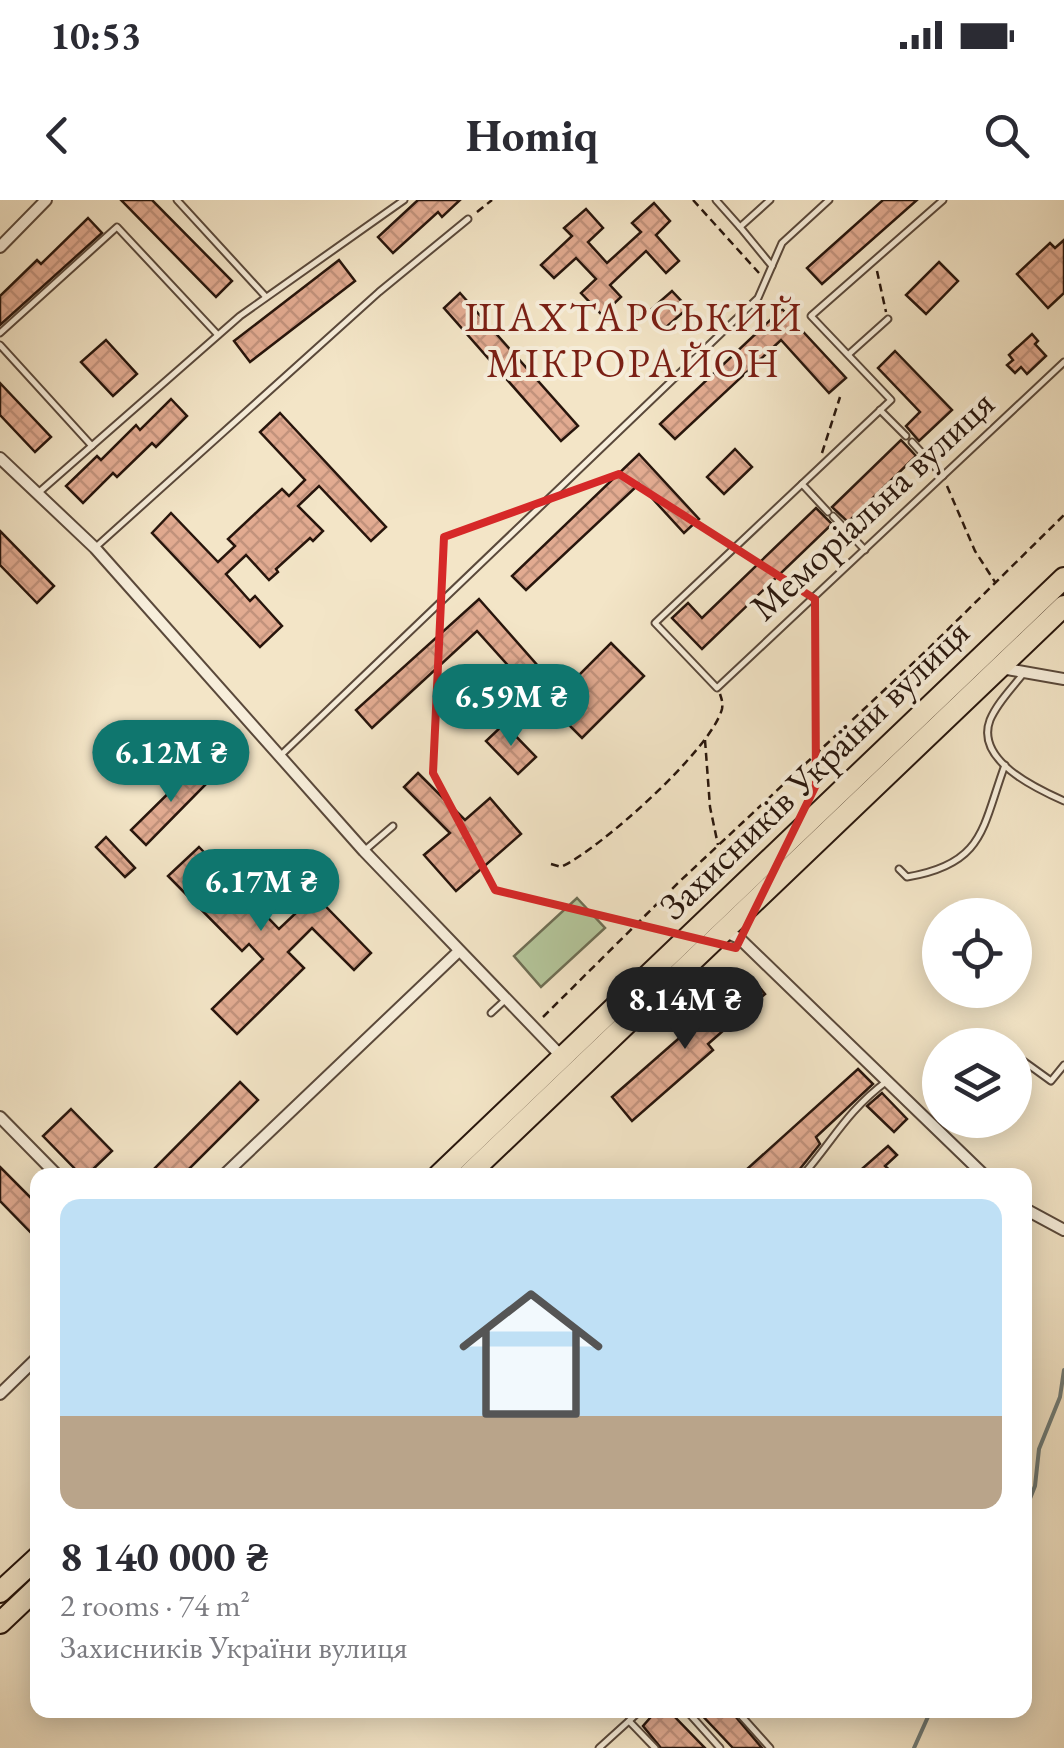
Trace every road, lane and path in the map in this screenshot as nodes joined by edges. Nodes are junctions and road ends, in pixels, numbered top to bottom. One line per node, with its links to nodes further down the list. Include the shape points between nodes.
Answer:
1 (46, 200): 12 (street)
2 (177, 200): 16 (lane)
3 (404, 200): 16 (lane)
4 (492, 200): 10 (path)
5 (693, 200): 15 (path)
6 (716, 200): 11 (lane)
7 (770, 200): 11 (lane)
8 (829, 200): 14 (lane, via 782,243)
9 (943, 200): 13 (lane)
10 (468, 219): 34 (lane)
11 (740, 227): 14 (lane)
12 (0, 246)
13 (874, 260): 17 (path); 21 (lane, via 811,316)
14 (772, 266): 15 (lane)
15 (766, 280): 44 (lane, via 758,298)
16 (266, 296): 19 (lane)
17 (888, 319): 21 (lane)
18 (0, 333): 19 (lane, via 117,228)
19 (218, 335): 27 (lane)
20 (0, 345): 27 (lane)
21 (848, 354): 24 (lane, via 891,400)
22 (1064, 362): 30 (lane, Меморіальна вулиця)
23 (840, 398): 29 (path)
24 (880, 410): 25 (lane); 29 (lane)
25 (906, 436)
26 (912, 442): 30 (lane)
27 (92, 446): 32 (lane)
28 (0, 458): 32 (street)
29 (816, 471): 31 (lane)
30 (943, 476): 35 (lane, Меморіальна вулиця); 37 (path)
31 (802, 484): 35 (lane); 42 (lane, via 656,623)
32 (37, 494): 34 (street)
33 (1064, 515): 37 (path)
34 (94, 548): 44 (street)
35 (865, 550): 42 (lane, Меморіальна вулиця)
36 (1064, 578): 57 (highway, Захисників України вулиця)
37 (995, 583): 48 (path)
38 (1064, 606): 39 (highway, Захисників України вулиця)
39 (999, 668): 40 (street); 52 (highway, Захисників України вулиця)
40 (1025, 672): 41 (street); 45 (lane, via 989,722 990,749)
41 (1064, 679)
42 (717, 688): 43 (path, via 722,709)
43 (705, 738): 48 (path); 50 (path, via 604,839 561,867)
44 (281, 755): 49 (street)
45 (1005, 765): 46 (lane); 51 (lane, via 980,840 968,852 923,874 907,877)
46 (1064, 801)
47 (393, 826): 49 (lane)
48 (718, 846): 56 (path)
49 (364, 851): 53 (street)
50 (552, 864)
51 (898, 869)
52 (723, 931): 57 (highway, Захисників України вулиця); 60 (street, via 739,938)
53 (459, 950): 54 (street); 63 (street)
54 (507, 999): 55 (lane); 56 (street)
55 (491, 1013)
56 (534, 1027): 57 (street)
57 (569, 1065): 64 (highway, Захисників України вулиця); 65 (highway, Захисників України вулиця)
58 (1064, 1065): 59 (lane, via 1052,1081)
59 (1032, 1067)
60 (887, 1081): 66 (lane, via 859,1102); 67 (street)
61 (0, 1117): 62 (street)
62 (50, 1168)
63 (231, 1168)
64 (447, 1168)
65 (474, 1168)
66 (809, 1168)
67 (977, 1168)
68 (1032, 1213): 69 (street)
69 (1064, 1230)
70 (30, 1365): 71 (street)
71 (0, 1394)
72 (30, 1564): 73 (highway)
73 (0, 1592)
74 (30, 1595): 75 (highway)
75 (0, 1623)
76 (632, 1718): 79 (lane)
77 (693, 1718): 82 (lane)
78 (743, 1718): 83 (lane)
79 (629, 1721): 80 (lane); 81 (lane)
80 (599, 1748)
81 (655, 1748)
82 (720, 1748)
83 (770, 1748)

